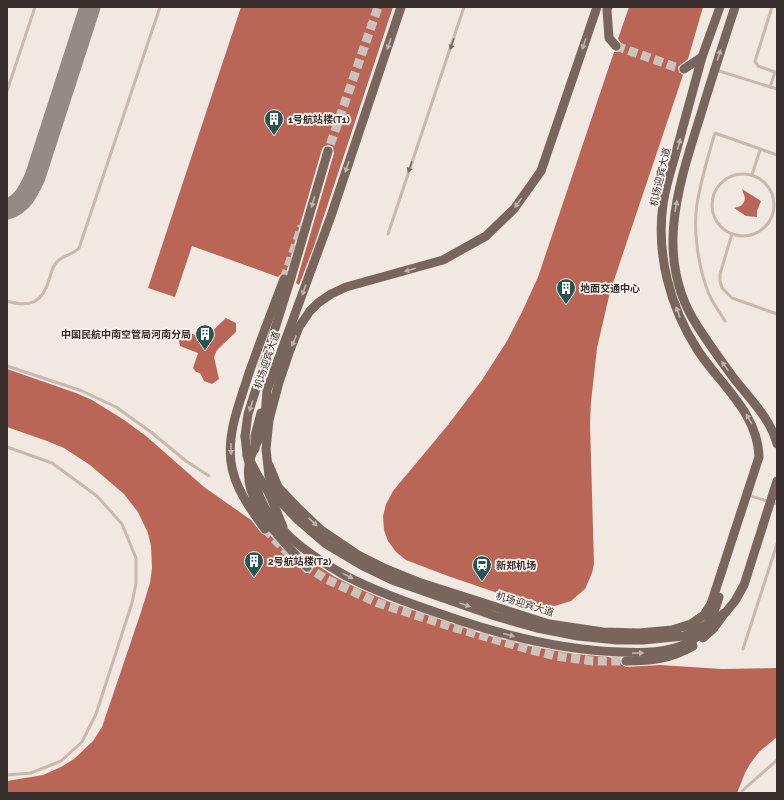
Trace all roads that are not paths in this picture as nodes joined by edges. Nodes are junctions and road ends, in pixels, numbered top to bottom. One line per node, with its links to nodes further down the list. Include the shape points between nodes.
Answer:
1 (35, 7): 16 (lane)
2 (160, 7): 24 (lane, via 79,248 57,262 46,289 37,301 22,305)
3 (401, 7): 28 (main road, 机场迎宾大道, one-way to 28, via 331,216)
4 (464, 7): 21 (lane, one-way to 21)
5 (597, 7): 29 (main road, one-way to 29, bridge, via 541,171 514,209 486,236 443,260 346,288 318,303 299,327 279,382)
6 (608, 7): 10 (main road, via 609,38)
7 (720, 7): 11 (main road, 机场迎宾大道)
8 (734, 7): 13 (main road, one-way to 8)
9 (772, 7): 14 (lane, via 755,61 758,66 775,72)
10 (616, 46)
11 (702, 57): 12 (main road); 37 (main road, 机场迎宾大道, one-way to 11, via 759,456 759,446 752,422 697,350 685,328 669,284 664,256 663,204)
12 (684, 69)
13 (715, 69): 14 (lane); 30 (main road, one-way to 13, via 769,423 697,326 680,289 676,271 673,245 674,214 679,188)
14 (770, 87): 15 (lane)
15 (777, 89)
16 (7, 91)
17 (760, 150): 19 (lane); 20 (lane); 26 (lane, via 715,133 697,205 695,227 698,255 707,290)
18 (328, 151): 32 (main road, one-way to 32, bridge, via 250,408 245,436)
19 (777, 155)
20 (752, 175): 22 (lane, via 733,175 722,183 714,194 712,204 717,222); 22 (lane, via 761,179 773,195 772,215 764,227 751,235)
21 (388, 234)
22 (732, 234): 25 (lane, via 720,274 722,288 732,298)
23 (284, 279): 40 (main road, one-way to 40, via 236,412 231,440 234,477)
24 (7, 301)
25 (777, 314)
26 (725, 321)
27 (7, 366): 33 (lane, via 82,391 116,407)
28 (267, 390): 34 (main road, via 255,436); 39 (main road, 机场迎宾大道, via 263,439 268,462 278,487)
29 (269, 420): 44 (main road, bridge, via 253,450 249,465 249,485 270,525); 45 (main road, one-way to 45, bridge, via 266,449 268,469 278,498 326,544 392,580 537,628 617,640 684,636)
30 (777, 444)
31 (7, 447): 49 (lane, via 52,463 97,496 122,524 136,558 136,583 132,603 96,714 82,742 61,761 31,773)
32 (247, 455): 34 (main road); 41 (main road, via 254,481 268,513)
33 (209, 476)
34 (258, 476): 36 (main road)
35 (777, 481): 45 (main road, bridge, via 744,585)
36 (269, 493): 39 (main road); 41 (main road)
37 (747, 494): 38 (lane); 43 (main road, 机场迎宾大道)
38 (777, 504)
39 (299, 509): 43 (main road, 机场迎宾大道, one-way to 43, via 321,530 358,555 418,582 549,624 603,632 639,633 672,630 691,624 704,615 711,604)
40 (265, 529)
41 (286, 533): 43 (main road, one-way to 43, via 321,561 346,575 375,590 421,608 528,641 602,652 665,651 689,642 702,633 717,605)
42 (777, 544): 46 (lane)
43 (729, 549)
44 (307, 567)
45 (726, 612): 47 (main road, bridge, via 713,629 686,650 658,660)
46 (743, 649)
47 (626, 660)
48 (777, 760): 50 (lane)
49 (7, 775)
50 (742, 793)

